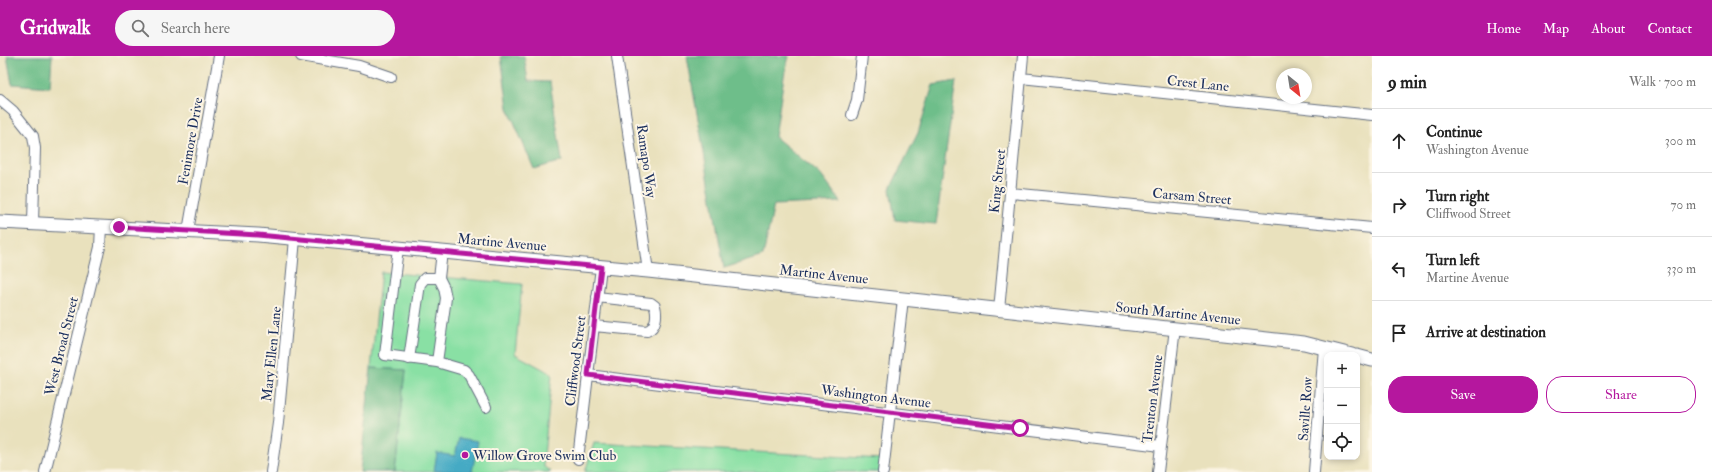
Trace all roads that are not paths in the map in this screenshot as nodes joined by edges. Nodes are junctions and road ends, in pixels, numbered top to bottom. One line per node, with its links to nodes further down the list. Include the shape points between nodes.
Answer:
1 (218, 56): 16 (street, Fenimore Drive)
2 (301, 56): 6 (street, via 359,66)
3 (617, 56): 21 (street, Ramapo Way)
4 (862, 56): 9 (street, via 857,100)
5 (1024, 56): 7 (street, King Street)
6 (391, 77)
7 (1021, 78): 10 (street, Crest Lane); 11 (street, King Street)
8 (0, 100): 13 (street, via 14,111 33,136 35,148)
9 (852, 115)
10 (1372, 115)
11 (1010, 193): 15 (street, Carsam Street); 25 (street, King Street)
12 (0, 222): 13 (main road, Martine Avenue)
13 (32, 223): 14 (main road, Martine Avenue)
14 (101, 226): 16 (main road, Martine Avenue); 39 (street, West Broad Street, via 100,247)
15 (1372, 228)
16 (188, 231): 17 (main road, Martine Avenue)
17 (295, 239): 18 (main road, Martine Avenue); 40 (street, Mary Ellen Lane)
18 (398, 248): 19 (main road, Martine Avenue); 31 (street, via 385,355)
19 (442, 252): 20 (main road, Martine Avenue); 22 (street)
20 (601, 267): 21 (main road, Martine Avenue); 23 (street, Cliffwood Street)
21 (648, 270): 24 (main road, Martine Avenue)
22 (439, 278): 31 (street, via 425,278 420,284); 33 (street, via 446,298)
23 (597, 297): 26 (street, Cliffwood Street); 26 (street, via 650,303 655,306 655,322 647,331)
24 (903, 299): 25 (main road, Martine Avenue); 36 (street)
25 (999, 310): 27 (main road, South Martine Avenue)
26 (594, 326): 34 (street, Cliffwood Street)
27 (1175, 328): 28 (main road, South Martine Avenue, via 1304,343); 37 (street, Trenton Avenue)
28 (1324, 348): 29 (main road, South Martine Avenue); 43 (street, Saville Row)
29 (1340, 352)
30 (1360, 357): 32 (main road)
31 (410, 359): 33 (street)
32 (1372, 360)
33 (437, 362): 35 (street, via 464,370)
34 (588, 375): 36 (street, Washington Avenue); 38 (street, Cliffwood Street)
35 (486, 407)
36 (890, 412): 37 (street, Washington Avenue); 41 (street)
37 (1161, 446): 42 (street, Trenton Avenue)
38 (578, 459)
39 (45, 472)
40 (271, 472)
41 (883, 472)
42 (1158, 472)
43 (1314, 472)

